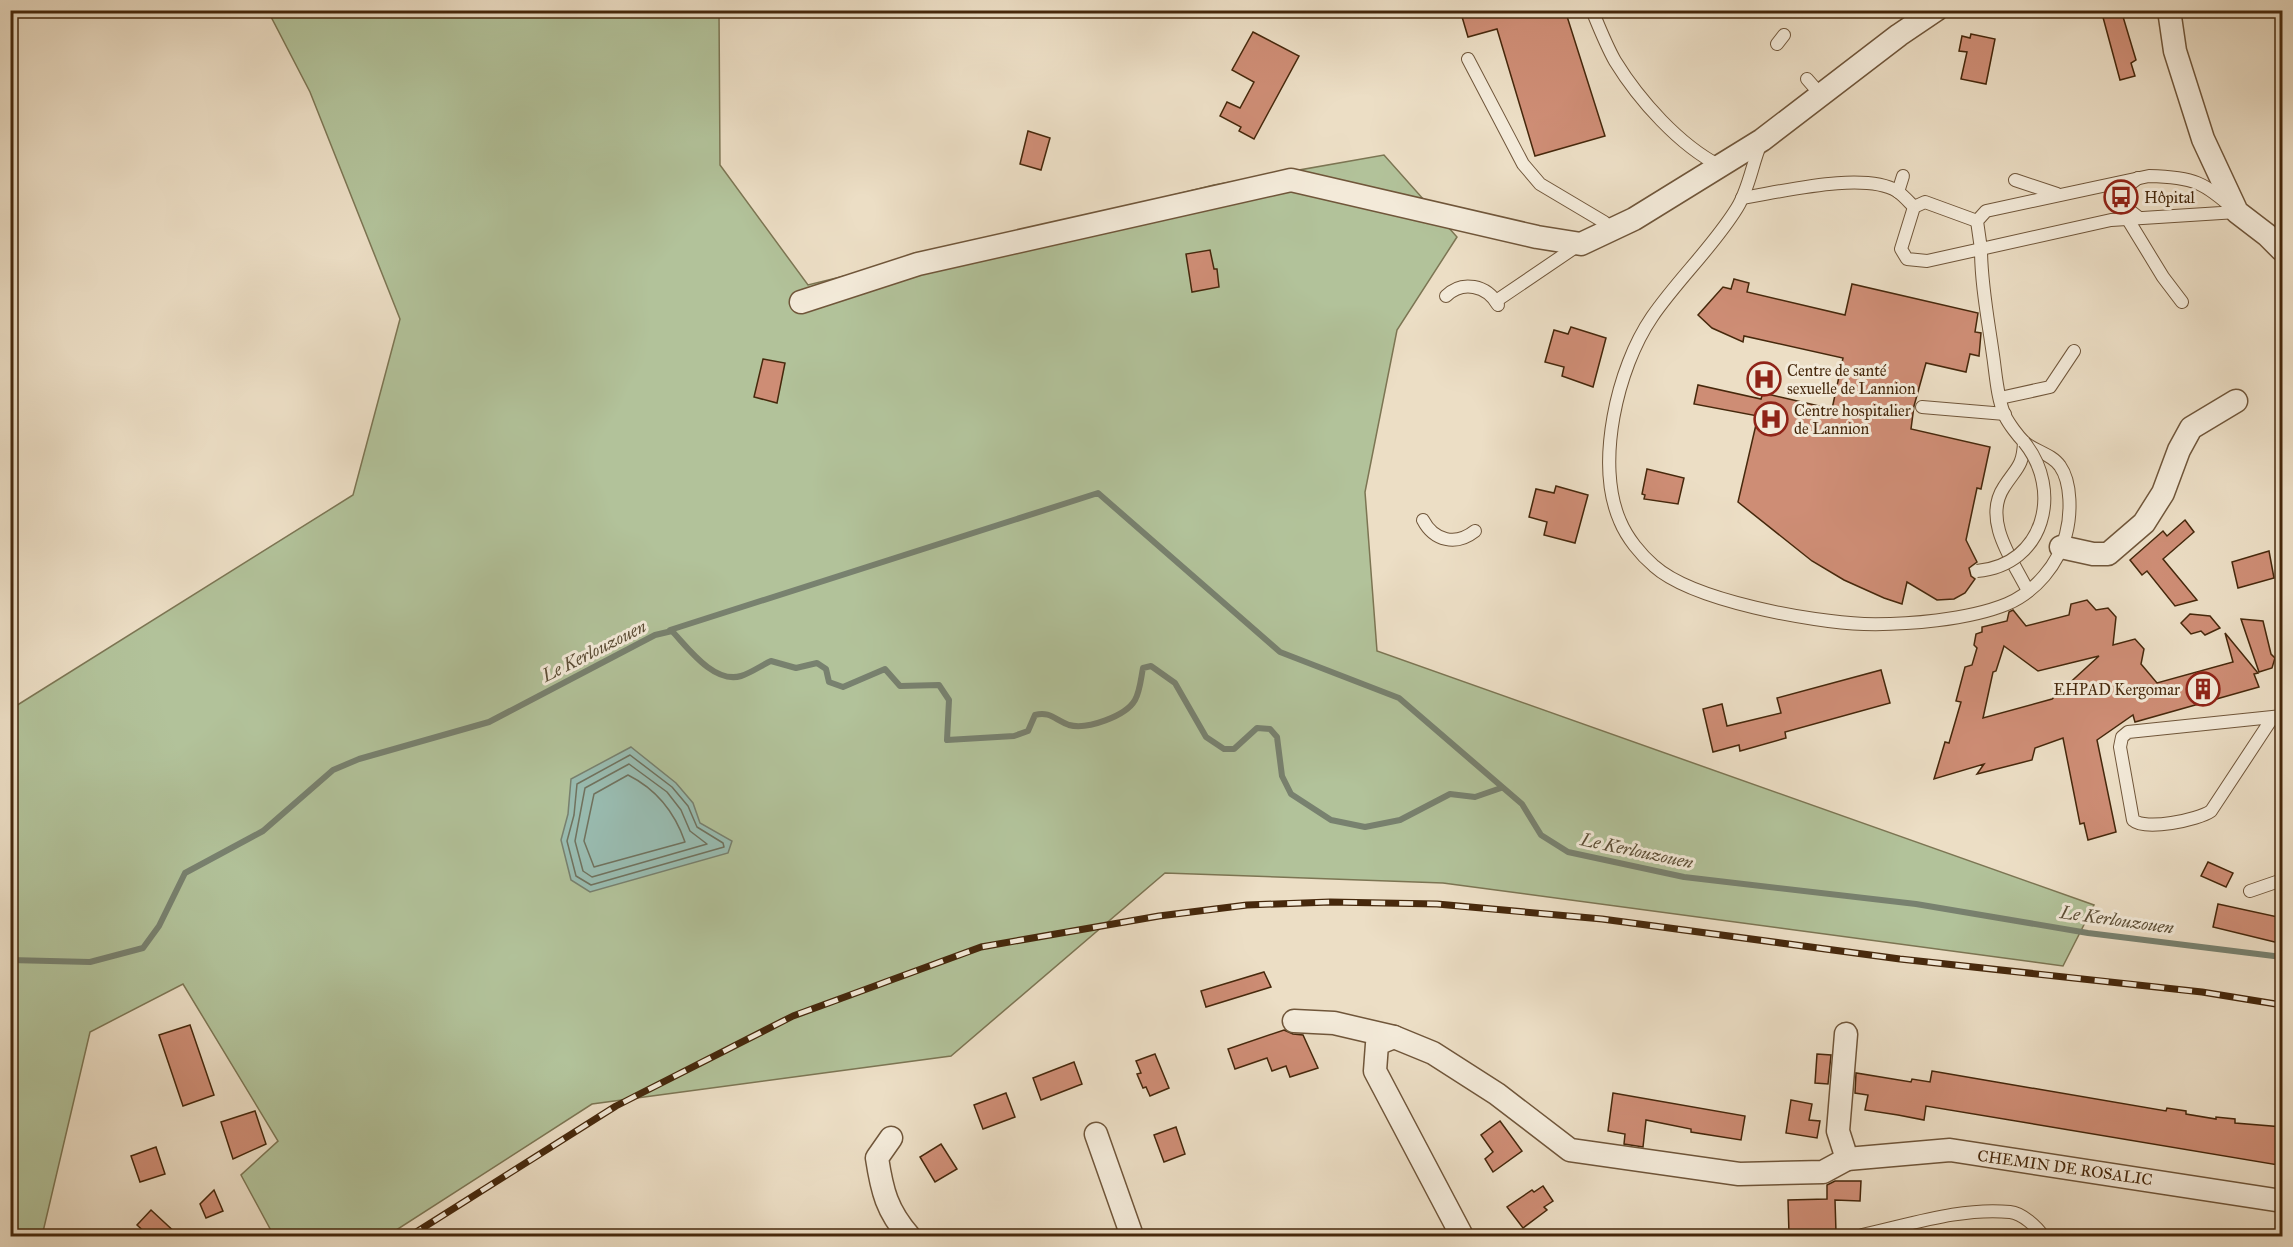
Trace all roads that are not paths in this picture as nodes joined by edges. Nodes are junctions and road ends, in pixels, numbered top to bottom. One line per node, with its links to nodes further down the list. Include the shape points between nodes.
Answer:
1 (1592, 10): 6 (lane, via 1615,60 1636,90 1671,129)
2 (1936, 10): 5 (street, via 1814,87)
3 (2169, 10): 14 (street, via 2175,51 2203,139)
4 (1468, 59): 17 (lane, via 1515,151 1534,178)
5 (1762, 140): 6 (street); 12 (lane)
6 (1720, 166): 17 (street)
7 (1903, 176): 10 (lane)
8 (2139, 178): 11 (lane); 14 (lane, via 2159,176 2209,186); 15 (lane, via 2129,185 2124,197)
9 (2015, 180): 11 (lane)
10 (1898, 192): 12 (lane, via 1884,186 1841,182); 13 (lane)
11 (2058, 195): 16 (lane, via 1992,209)
12 (1742, 198): 34 (lane, via 1650,320 1630,360 1616,405 1610,444 1610,491 1620,522 1634,544 1655,568 1716,597 1806,617 1864,624 1929,620 1987,610)
13 (1914, 207): 16 (lane, via 1925,202); 19 (lane, via 1900,249 1906,259 1927,261)
14 (2237, 212): 15 (lane); 20 (street)
15 (2132, 218): 19 (lane); 23 (lane, via 2163,277)
16 (1977, 221): 19 (lane)
17 (1612, 229): 18 (street)
18 (1581, 244): 21 (lane, via 1497,303 1476,286 1458,287); 22 (street, via 1291,180 918,264)
19 (1981, 249): 25 (lane, via 1981,273)
20 (2283, 250)
21 (1446, 296)
22 (801, 302)
23 (2182, 302)
24 (2074, 351): 25 (lane, via 2050,387)
25 (2000, 398): 28 (lane)
26 (2236, 401): 32 (street, via 2191,428 2163,493 2145,523 2108,554)
27 (1922, 407): 28 (lane)
28 (2005, 414): 29 (lane)
29 (2024, 442): 32 (lane, via 2060,466 2069,511); 33 (lane, bridge, via 2044,481 2046,496 2040,525 2024,550 2013,559); 34 (lane, via 2023,459 1997,499 1997,517 2000,537)
30 (1423, 520): 31 (lane, via 1433,534 1449,540)
31 (1474, 531)
32 (2061, 547): 34 (lane, via 2045,575)
33 (1977, 571)
34 (2028, 591)
35 (2278, 716): 35 (lane, via 2125,734 2120,747 2133,819 2146,826 2198,818 2211,811)
36 (2283, 880): 37 (lane)
37 (2250, 891)
38 (1294, 1021): 40 (street, CHEMIN DE ROSALIC, via 1334,1023)
39 (1846, 1034): 43 (street, via 1838,1131)
40 (1394, 1037): 43 (street, CHEMIN DE ROSALIC, via 1433,1053 1497,1094 1570,1150 1739,1174 1822,1172); 47 (street, via 1377,1044 1375,1071)
41 (1096, 1134): 46 (street)
42 (891, 1138): 45 (street, via 877,1158 881,1187 893,1218)
43 (1847, 1159): 44 (street, CHEMIN DE ROSALIC, via 1950,1150)
44 (2283, 1201)
45 (909, 1236)
46 (1132, 1236)
47 (1461, 1236)
48 (1862, 1236): 49 (lane, via 1956,1214 2012,1212 2038,1228)
49 (2043, 1236)

